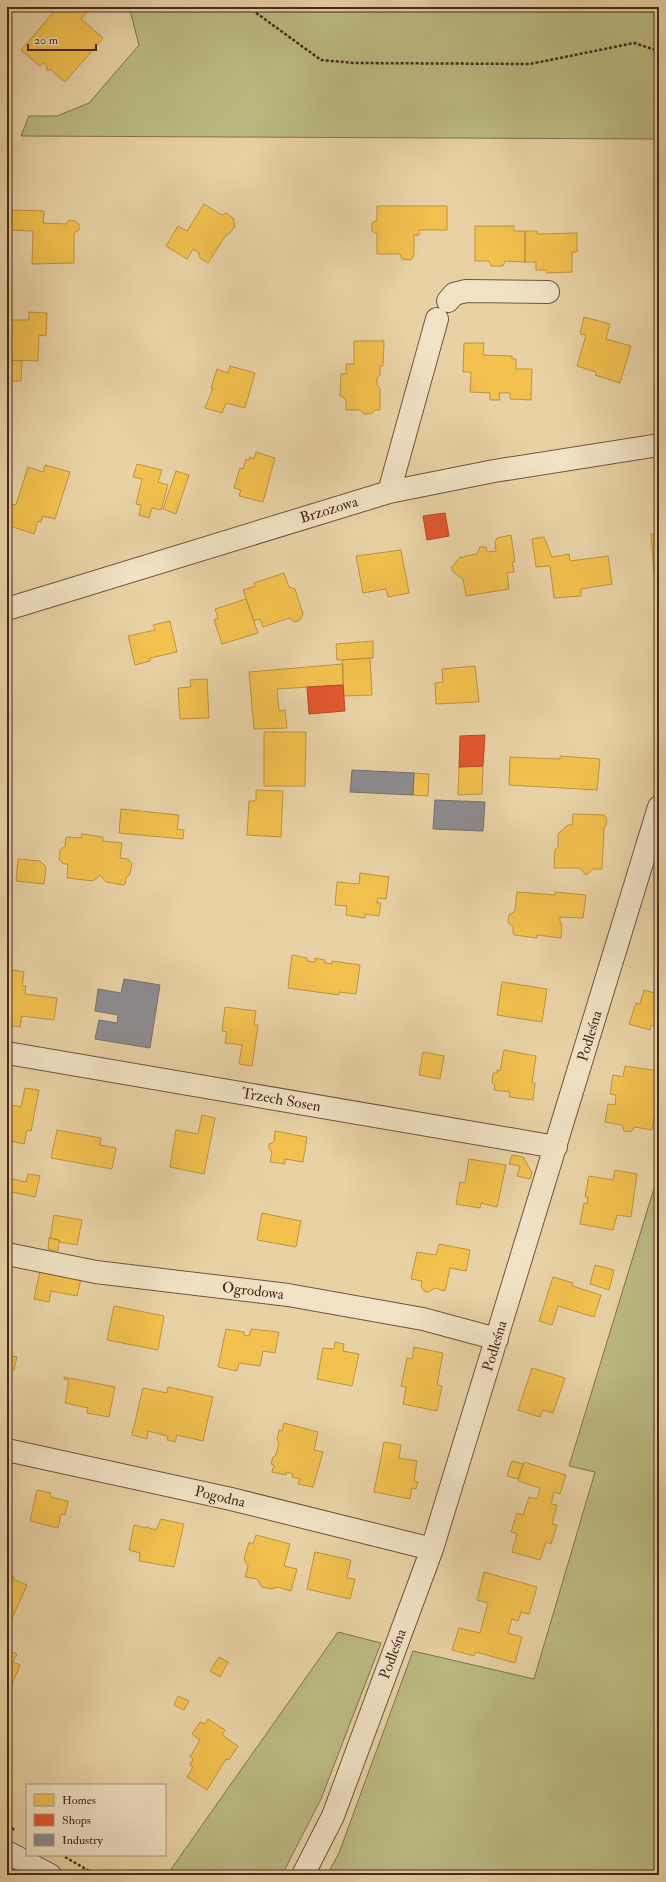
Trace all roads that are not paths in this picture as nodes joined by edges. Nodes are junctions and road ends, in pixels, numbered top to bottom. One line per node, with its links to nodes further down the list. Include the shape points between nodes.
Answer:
1 (548, 292): 3 (street, via 466,291 454,294 443,310)
2 (659, 445): 3 (street, Brzozowa)
3 (389, 492): 4 (street, Brzozowa)
4 (7, 609)
5 (659, 807): 7 (street, Podleśna)
6 (7, 1053): 7 (street, Trzech Sosen)
7 (556, 1147): 9 (street, Podleśna)
8 (7, 1254): 9 (street, Ogrodowa, via 96,1272 288,1295 423,1319)
9 (497, 1339): 11 (street, Podleśna)
10 (7, 1450): 11 (street, Pogodna, via 231,1499)
11 (432, 1548): 14 (street, Podleśna, via 333,1816)
12 (7, 1852): 13 (street)
13 (50, 1875)
14 (303, 1875)

